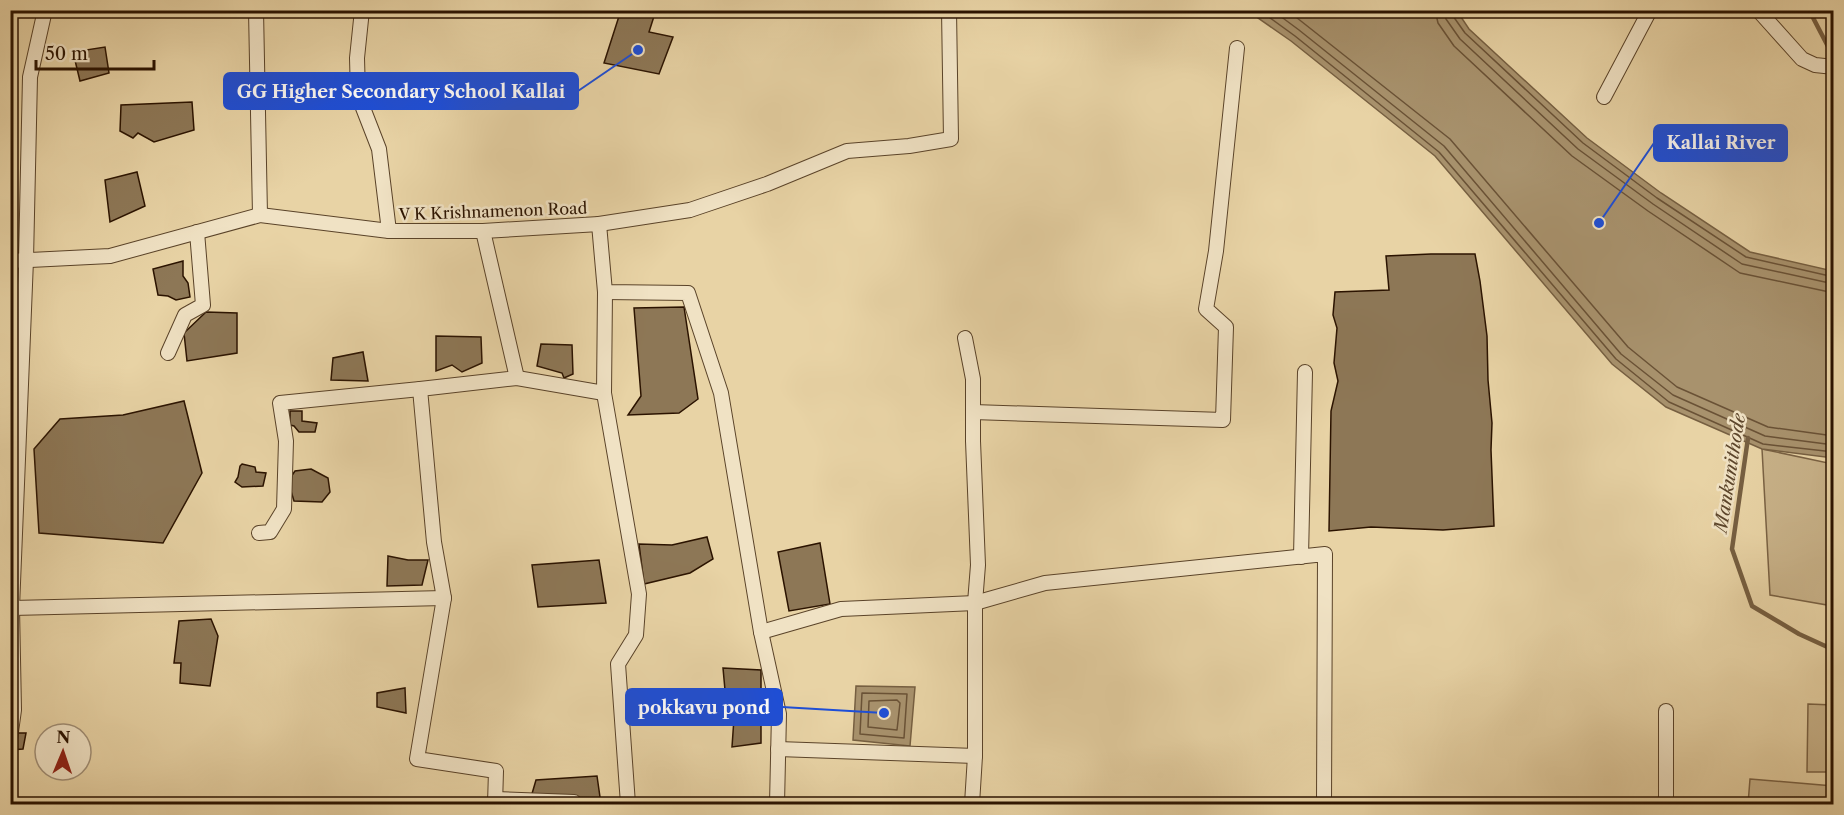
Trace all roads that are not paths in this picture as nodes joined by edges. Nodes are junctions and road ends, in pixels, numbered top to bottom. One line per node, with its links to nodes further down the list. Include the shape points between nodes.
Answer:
1 (45, 10): 15 (street, via 30,76)
2 (256, 10): 10 (street)
3 (362, 10): 12 (street, via 358,94 379,149)
4 (949, 10): 11 (street, via 951,139 847,151 690,210)
5 (1650, 10): 9 (street)
6 (1758, 10): 8 (street, via 1802,59)
7 (1237, 48): 24 (street, via 1216,251 1206,309 1226,327 1223,420)
8 (1833, 67)
9 (1604, 97)
10 (260, 215): 12 (street, V K Krishnamenon Road); 14 (street, V K Krishnamenon Road)
11 (599, 224): 13 (street, V K Krishnamenon Road); 17 (street, V K Krishnamenon Road)
12 (389, 231): 13 (street, V K Krishnamenon Road)
13 (483, 231): 21 (street)
14 (197, 232): 15 (street, V K Krishnamenon Road, via 110,256); 19 (street, via 202,305 185,315)
15 (26, 260): 16 (street, V K Krishnamenon Road); 25 (street)
16 (10, 261)
17 (605, 292): 23 (street, V K Krishnamenon Road); 31 (street, via 688,293 720,393)
18 (965, 338): 24 (street, via 973,379)
19 (168, 353)
20 (1305, 372): 27 (street)
21 (517, 378): 22 (street); 23 (street)
22 (420, 389): 26 (street, via 280,403 286,441 284,509 270,532); 28 (street, via 434,542)
23 (604, 393): 38 (street, V K Krishnamenon Road, via 639,594 636,635 618,663)
24 (973, 412): 29 (street, via 978,565)
25 (13, 511): 30 (street)
26 (259, 533)
27 (1301, 557): 29 (street, via 1045,583); 41 (street, via 1325,554)
28 (444, 598): 30 (street); 36 (street, via 417,759 496,771)
29 (975, 603): 31 (street, via 841,609); 35 (street)
30 (12, 608): 33 (street, via 14,710)
31 (761, 632): 34 (street, via 779,714)
32 (1666, 711): 42 (street)
33 (10, 739)
34 (778, 749): 35 (street); 39 (street)
35 (975, 756): 40 (street)
36 (495, 802): 37 (street)
37 (574, 802)
38 (628, 804)
39 (777, 804)
40 (972, 804)
41 (1324, 804)
42 (1666, 804)

